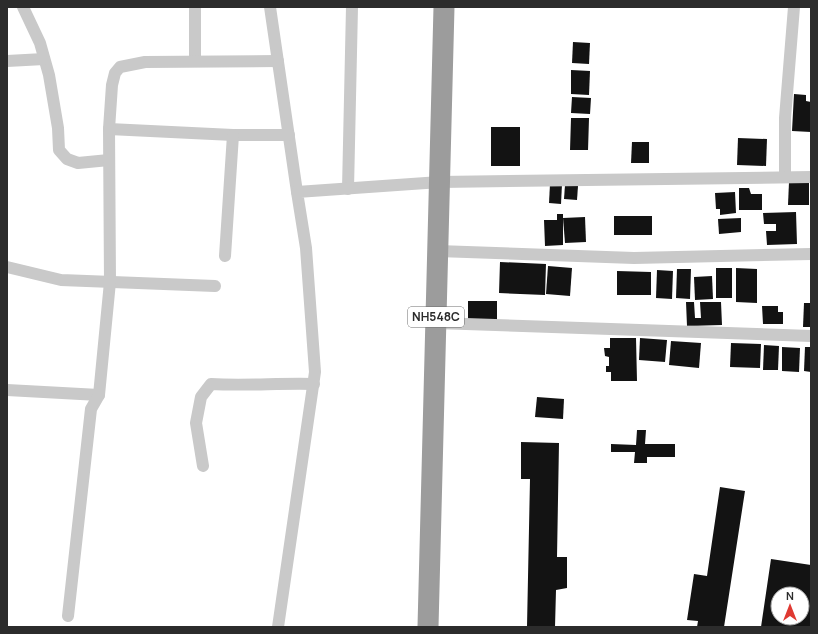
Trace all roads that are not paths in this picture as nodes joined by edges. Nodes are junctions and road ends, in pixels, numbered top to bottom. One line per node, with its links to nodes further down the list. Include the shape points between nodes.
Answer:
1 (23, 7): 7 (street, via 40,43)
2 (194, 7): 9 (street)
3 (270, 7): 10 (street)
4 (352, 7): 18 (street)
5 (444, 7): 17 (highway, NH548C)
6 (794, 7): 15 (street, via 785,118)
7 (44, 59): 8 (street); 14 (street, via 54,103 59,150 67,159 78,163)
8 (7, 61)
9 (195, 61): 10 (street); 11 (street, via 145,62 120,67 115,73 112,85)
10 (278, 61): 13 (street)
11 (109, 129): 12 (street); 14 (street)
12 (233, 135): 13 (street); 22 (street)
13 (288, 135): 19 (street)
14 (109, 160): 24 (street)
15 (785, 177): 16 (street); 17 (street)
16 (811, 177)
17 (440, 182): 18 (street); 20 (highway, NH548C)
18 (348, 189): 19 (street)
19 (297, 192): 28 (street, via 306,248)
20 (438, 251): 21 (street, via 634,258); 26 (highway, NH548C)
21 (811, 254)
22 (225, 256)
23 (7, 267): 24 (street, via 62,280)
24 (110, 282): 25 (street); 30 (street)
25 (215, 286)
26 (436, 323): 27 (street); 34 (highway, NH548C)
27 (811, 336)
28 (314, 384): 31 (street, via 211,384 201,397 196,423); 33 (street)
29 (7, 390): 30 (street)
30 (99, 395): 32 (street, via 92,409)
31 (203, 466)
32 (68, 616)
33 (278, 627)
34 (428, 627)

